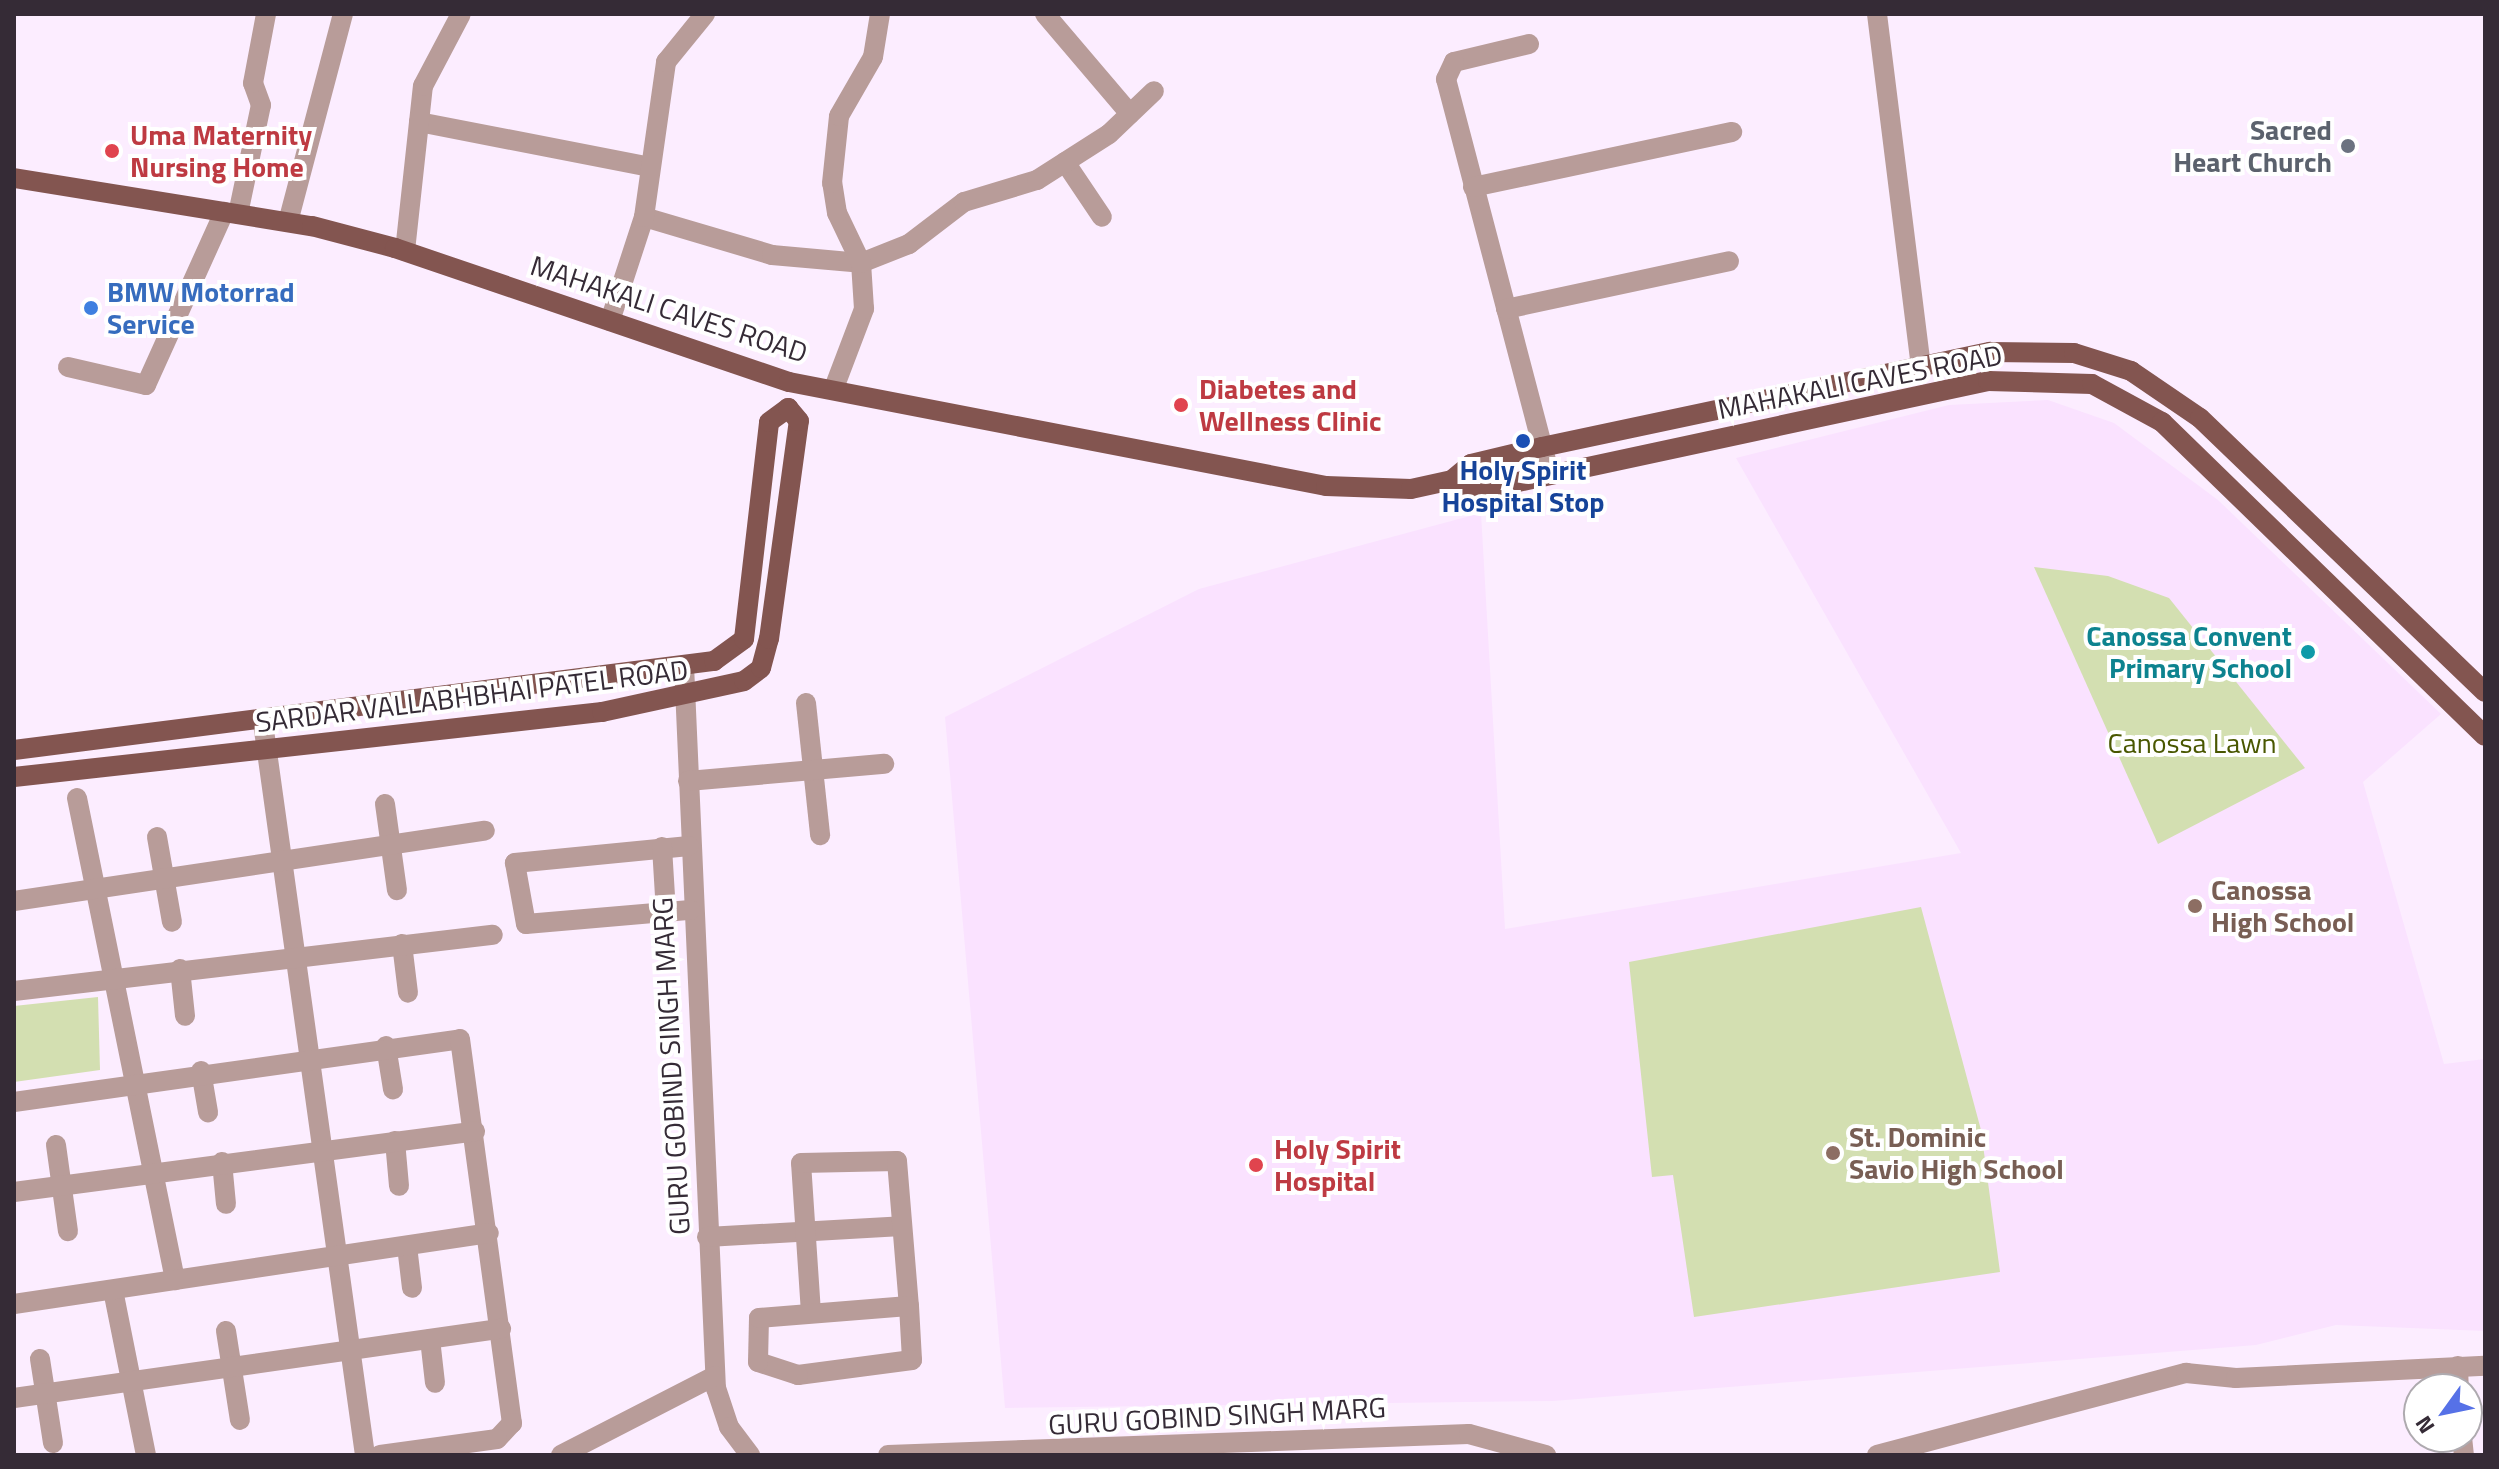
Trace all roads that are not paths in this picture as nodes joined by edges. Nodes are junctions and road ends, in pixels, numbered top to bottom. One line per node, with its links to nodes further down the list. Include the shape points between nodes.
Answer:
1 (266, 14): 17 (street, via 253,83 261,105)
2 (343, 14): 20 (street)
3 (461, 14): 11 (street, via 423,86)
4 (705, 14): 14 (street, via 666,62)
5 (880, 14): 23 (street, via 873,57 839,116 832,183 837,213)
6 (1045, 14): 10 (street)
7 (1877, 14): 27 (street)
8 (1529, 44): 16 (street, via 1446,69)
9 (1154, 91): 10 (street)
10 (1130, 114): 13 (street)
11 (419, 122): 14 (street); 21 (street)
12 (1732, 132): 16 (street)
13 (1065, 162): 19 (street); 23 (street, via 1037,180 964,202 909,244)
14 (646, 166): 18 (street)
15 (14, 178): 17 (main road, MAHAKALI CAVES ROAD)
16 (1473, 187): 24 (street)
17 (231, 213): 20 (main road, MAHAKALI CAVES ROAD); 26 (street, via 146,385)
18 (644, 217): 23 (street, via 772,255); 25 (street)
19 (1102, 217)
20 (288, 222): 21 (main road, MAHAKALI CAVES ROAD)
21 (405, 251): 25 (main road, MAHAKALI CAVES ROAD)
22 (1729, 261): 24 (street)
23 (861, 263): 29 (street, via 864,309)
24 (1506, 309): 31 (street)
25 (610, 321): 28 (main road, MAHAKALI CAVES ROAD)
26 (68, 367)
27 (1921, 367): 31 (main road, MAHAKALI CAVES ROAD); 35 (main road, MAHAKALI CAVES ROAD, via 1990,352 2074,353 2131,371 2200,418)
28 (789, 382): 29 (main road, MAHAKALI CAVES ROAD); 30 (main road)
29 (834, 388): 33 (main road, MAHAKALI CAVES ROAD, via 1326,486 1411,489)
30 (788, 408): 34 (main road, SARDAR VALLABHBHAI PATEL ROAD, via 769,422 744,639 714,661); 36 (main road, SARDAR VALLABHBHAI PATEL ROAD, via 799,421 761,668 724,689)
31 (1542, 447): 32 (street); 33 (main road, MAHAKALI CAVES ROAD, via 1471,464)
32 (1550, 475): 33 (main road, MAHAKALI CAVES ROAD, via 1476,491); 39 (main road, MAHAKALI CAVES ROAD, via 1988,381 2092,384 2162,422)
33 (1452, 480)
34 (684, 665): 36 (street, GURU GOBIND SINGH MARG); 38 (main road, SARDAR VALLABHBHAI PATEL ROAD)
35 (2485, 692)
36 (686, 697): 41 (main road, SARDAR VALLABHBHAI PATEL ROAD); 45 (street, GURU GOBIND SINGH MARG)
37 (806, 703): 43 (street)
38 (263, 723): 40 (main road, SARDAR VALLABHBHAI PATEL ROAD); 41 (street)
39 (2485, 736)
40 (14, 750)
41 (268, 751): 44 (main road, SARDAR VALLABHBHAI PATEL ROAD); 54 (street)
42 (884, 764): 43 (street)
43 (813, 770): 45 (street); 49 (street)
44 (14, 777)
45 (688, 781): 52 (street, GURU GOBIND SINGH MARG)
46 (77, 798): 56 (street)
47 (385, 804): 51 (street)
48 (485, 831): 51 (street)
49 (820, 835)
50 (157, 837): 55 (street)
51 (391, 845): 54 (street); 57 (street)
52 (689, 846): 53 (street); 59 (street, GURU GOBIND SINGH MARG)
53 (662, 847): 60 (street); 60 (street, via 515,863 526,924)
54 (285, 857): 55 (street); 64 (street)
55 (164, 877): 56 (street); 61 (street)
56 (99, 887): 58 (street); 66 (street)
57 (397, 890)
58 (14, 901)
59 (690, 910): 60 (street); 91 (street, GURU GOBIND SINGH MARG)
60 (666, 912)
61 (172, 922)
62 (493, 935): 63 (street)
63 (402, 944): 64 (street); 68 (street)
64 (299, 955): 65 (street); 71 (street)
65 (180, 969): 66 (street); 69 (street)
66 (116, 977): 67 (street); 73 (street)
67 (14, 991)
68 (408, 993)
69 (185, 1016)
70 (386, 1046): 71 (street); 74 (street); 77 (street, via 460,1039)
71 (313, 1056): 72 (street); 80 (street)
72 (201, 1071): 73 (street); 76 (street)
73 (136, 1080): 75 (street); 82 (street)
74 (393, 1089)
75 (14, 1102)
76 (208, 1112)
77 (475, 1131): 78 (street); 90 (street)
78 (395, 1141): 80 (street); 84 (street)
79 (56, 1145): 83 (street)
80 (325, 1149): 81 (street); 93 (street)
81 (222, 1162): 82 (street); 86 (street)
82 (154, 1170): 83 (street); 94 (street)
83 (62, 1185): 85 (street); 88 (street)
84 (399, 1186)
85 (14, 1192)
86 (226, 1204)
87 (902, 1226): 89 (street); 89 (street, via 893,1157 798,1164); 98 (street)
88 (68, 1231)
89 (803, 1231): 91 (street); 99 (street)
90 (489, 1233): 92 (street); 100 (street)
91 (707, 1237): 109 (street, GURU GOBIND SINGH MARG)
92 (407, 1246): 93 (street); 95 (street)
93 (338, 1256): 94 (street); 103 (street)
94 (175, 1280): 96 (street)
95 (412, 1288)
96 (113, 1290): 97 (street); 110 (street)
97 (14, 1304)
98 (909, 1306): 99 (street); 99 (street, via 909,1364 794,1375 758,1362 757,1319)
99 (811, 1313)
100 (501, 1329): 102 (street); 120 (street, via 512,1423 507,1433)
101 (226, 1331): 107 (street)
102 (430, 1339): 103 (street); 111 (street)
103 (350, 1350): 107 (street); 119 (street)
104 (40, 1359): 112 (street)
105 (2458, 1366): 106 (street); 108 (street); 125 (street, via 2236,1378 2186,1373)
106 (2485, 1366)
107 (232, 1368): 110 (street); 114 (street)
108 (2458, 1373)
109 (715, 1376): 121 (street); 122 (street, GURU GOBIND SINGH MARG, via 729,1427)
110 (131, 1383): 112 (street); 118 (street)
111 (435, 1383)
112 (46, 1394): 113 (street); 115 (street)
113 (14, 1398)
114 (240, 1420)
115 (53, 1443)
116 (1265, 1446): 117 (street, GURU GOBIND SINGH MARG); 124 (street, GURU GOBIND SINGH MARG, via 1469,1434)
117 (946, 1454): 123 (street, GURU GOBIND SINGH MARG)
118 (146, 1455)
119 (365, 1455)
120 (380, 1455)
121 (561, 1455)
122 (750, 1455)
123 (888, 1455)
124 (1546, 1455)
125 (1877, 1455)

